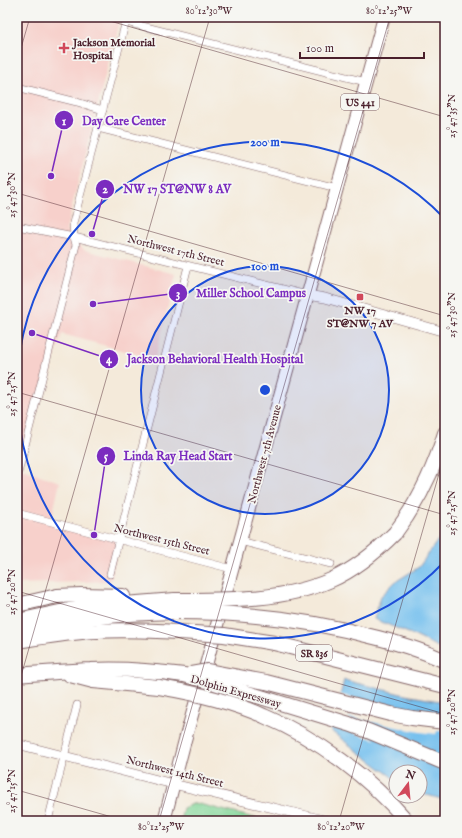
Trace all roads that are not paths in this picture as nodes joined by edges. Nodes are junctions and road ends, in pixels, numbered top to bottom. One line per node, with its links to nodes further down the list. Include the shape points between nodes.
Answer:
1 (384, 17): 3 (main road, Northwest 7th Avenue / US 441)
2 (127, 19): 3 (street); 5 (street)
3 (366, 82): 7 (main road, Northwest 7th Avenue / US 441)
4 (17, 87): 5 (street)
5 (103, 110): 6 (street)
6 (98, 128): 7 (street); 9 (street, via 73,222)
7 (336, 188): 11 (main road, Northwest 7th Avenue / US 441)
8 (17, 226): 9 (street, Northwest 17th Street)
9 (74, 237): 10 (street, Northwest 17th Street); 14 (street, via 76,245)
10 (188, 266): 11 (street, Northwest 17th Street); 16 (street)
11 (307, 295): 12 (street, Northwest 17th Street); 17 (main road, Northwest 7th Avenue / US 441)
12 (445, 332)
13 (445, 433): 22 (highway, bridge, via 424,487 406,519 381,547 359,564 332,580 300,590)
14 (17, 477)
15 (17, 513): 16 (street, Northwest 15th Street)
16 (119, 539): 19 (street, Northwest 15th Street); 20 (street)
17 (240, 540): 18 (street); 19 (main road, Northwest 7th Avenue / US 441)
18 (331, 564)
19 (232, 569): 36 (main road, Northwest 7th Avenue / US 441)
20 (110, 574)
21 (17, 605): 22 (highway, via 57,596 81,595 118,596)
22 (175, 606): 23 (highway, via 99,606); 24 (highway, via 147,613 62,622); 26 (highway, bridge, via 198,612 251,615 349,630 390,641)
23 (17, 621)
24 (17, 632)
25 (17, 641): 30 (highway, SR 836, bridge, via 61,634 123,630 224,635 274,643)
26 (445, 661)
27 (60, 672): 28 (highway, Dolphin Expressway); 29 (highway, Dolphin Expressway, via 126,670); 40 (highway, bridge, via 93,681 159,687 204,696 269,718 339,758 376,788)
28 (17, 675)
29 (184, 676): 32 (highway, bridge, via 208,671 266,682 412,718); 35 (highway, Dolphin Expressway, bridge, via 349,724)
30 (445, 686)
31 (77, 705): 34 (street)
32 (445, 722)
33 (17, 744): 34 (street, Northwest 14th Street)
34 (64, 756): 36 (street, Northwest 14th Street); 37 (street)
35 (445, 763)
36 (173, 784): 38 (main road, Northwest 7th Avenue / US 441); 39 (street, Northwest 14th Street)
37 (48, 821)
38 (164, 821)
39 (328, 821)
40 (407, 821)

